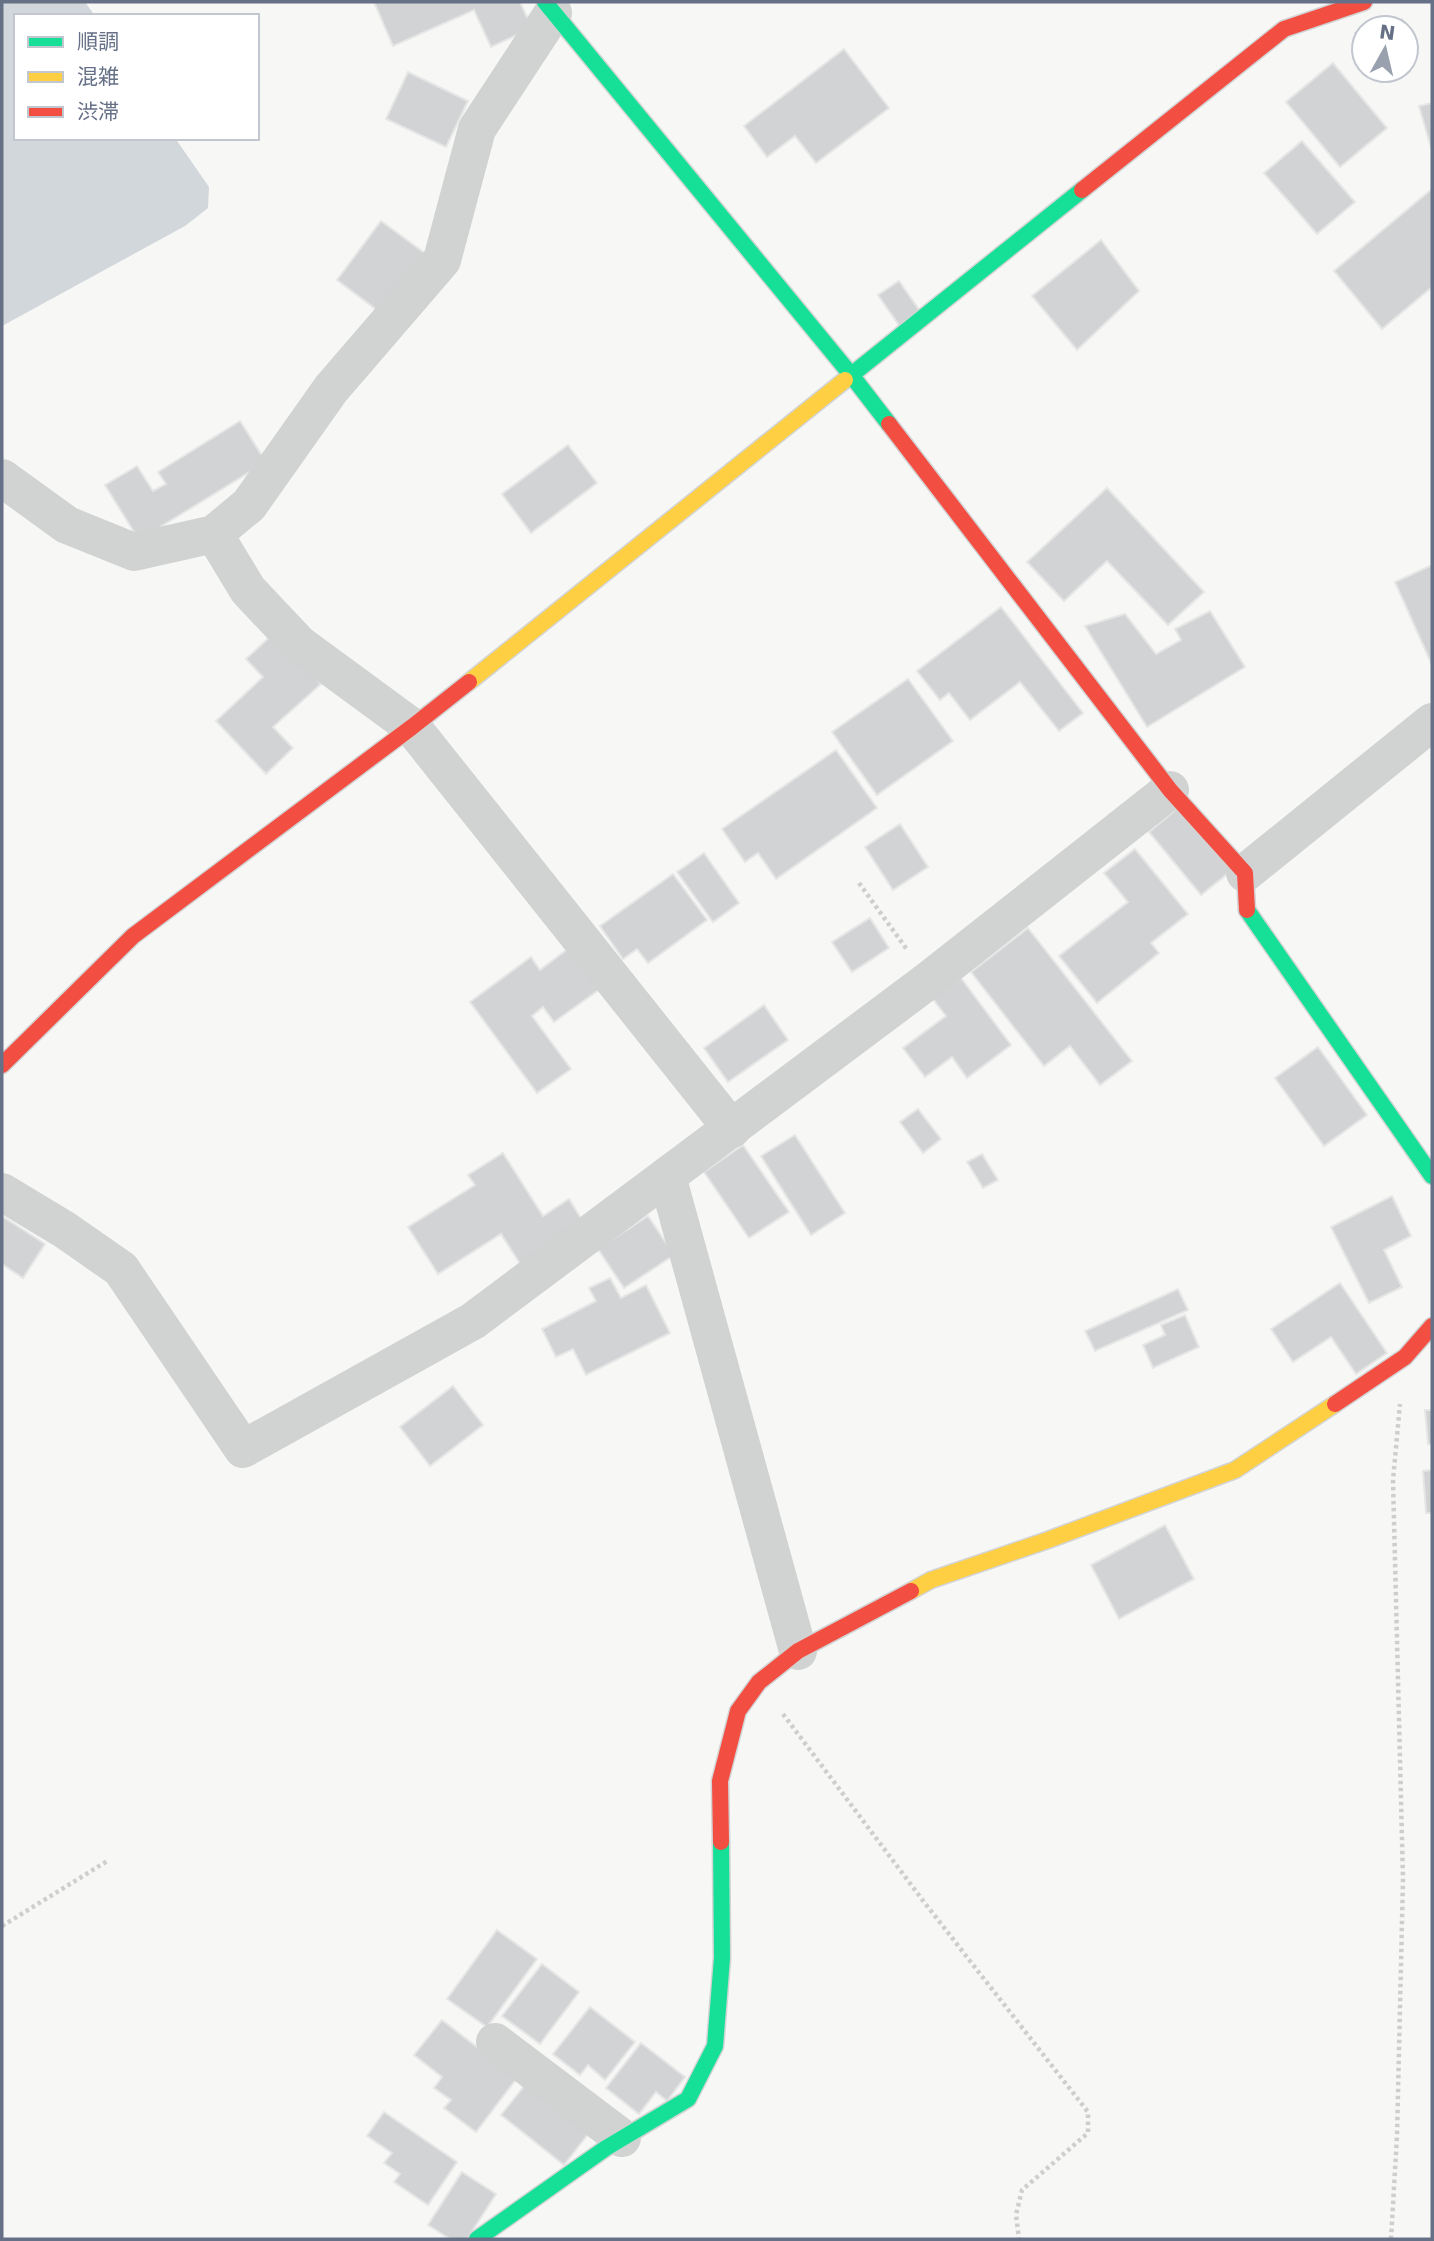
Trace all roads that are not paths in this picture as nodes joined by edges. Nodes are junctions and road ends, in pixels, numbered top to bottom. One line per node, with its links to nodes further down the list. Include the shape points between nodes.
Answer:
1 (1364, 2): 3 (street)
2 (549, 7): 4 (street); 6 (street, via 477,129 442,260 331,389 249,505)
3 (1300, 12): 4 (street, via 1284,30)
4 (852, 376): 8 (street); 9 (street)
5 (2, 478): 6 (street, via 66,525 134,552)
6 (214, 534): 8 (street, via 248,590 299,644)
7 (1432, 722): 10 (street)
8 (412, 727): 11 (street, via 133,936); 12 (street)
9 (1170, 790): 10 (street); 12 (street)
10 (1244, 873): 14 (street, via 1247,910)
11 (2, 1065)
12 (732, 1129): 13 (street)
13 (667, 1176): 15 (street, via 473,1321 243,1449 121,1269); 17 (street)
14 (1432, 1176)
15 (2, 1192)
16 (1432, 1326): 17 (street, via 1405,1357 1235,1470 931,1580)
17 (798, 1651): 19 (street, via 760,1682 738,1711 720,1782 722,1958 715,2046 688,2099)
18 (495, 2042): 19 (street)
19 (622, 2138): 20 (street)
20 (477, 2239)

